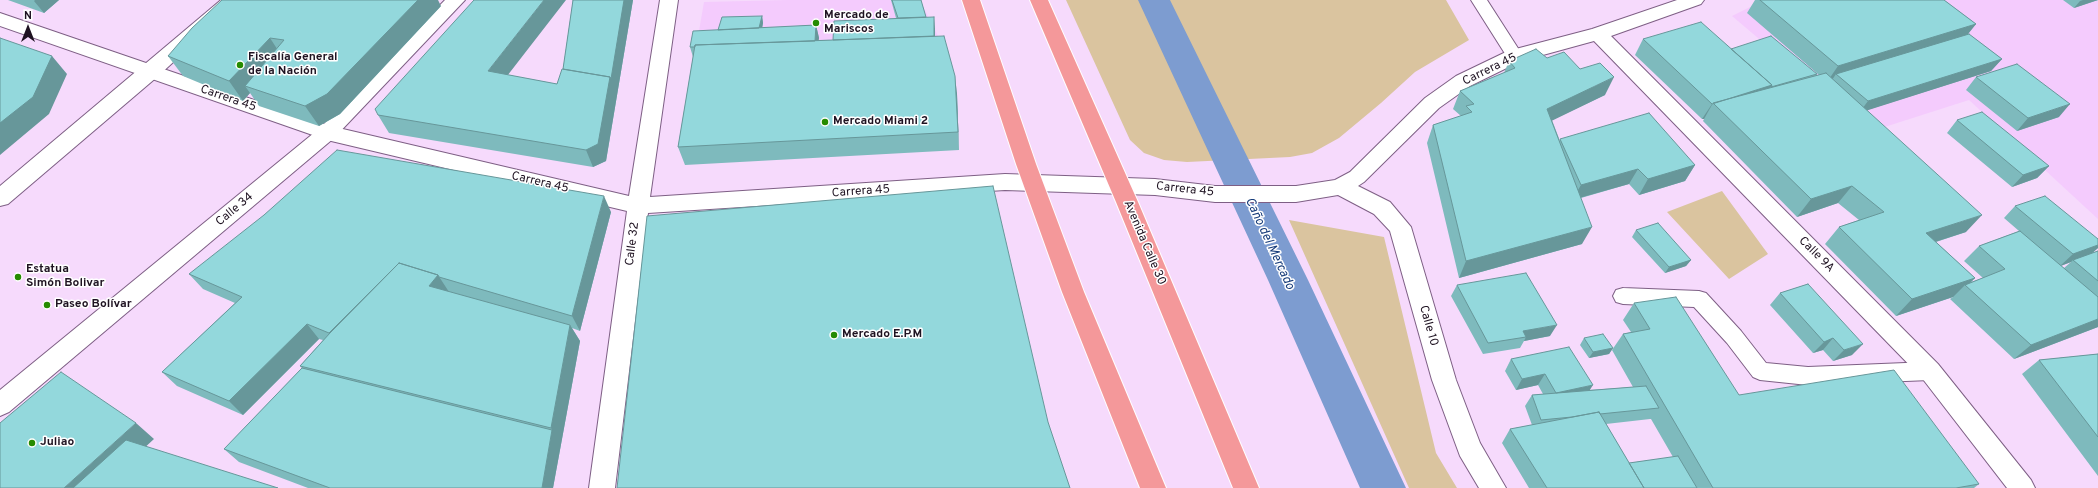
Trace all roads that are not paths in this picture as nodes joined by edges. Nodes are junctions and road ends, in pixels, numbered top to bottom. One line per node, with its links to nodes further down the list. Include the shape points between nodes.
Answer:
1 (232, 0): 11 (street)
2 (456, 0): 12 (street, Calle 34)
3 (669, 0): 17 (street, Calle 32)
4 (971, 0): 13 (highway)
5 (1039, 0): 14 (highway, Avenida Calle 30)
6 (1479, 0): 10 (lane)
7 (1695, 0): 9 (street, Carrera 45)
8 (0, 19): 11 (street, Carrera 45)
9 (1598, 34): 10 (street, Carrera 45); 19 (street, Calle 9A)
10 (1515, 56): 15 (street, Carrera 45, via 1463,82 1432,103 1357,177)
11 (150, 72): 12 (street, Carrera 45); 16 (street)
12 (327, 133): 17 (street, Carrera 45); 20 (street, Calle 34)
13 (1033, 183): 14 (street, Carrera 45); 17 (street, Carrera 45, via 1005,182); 22 (highway, via 1073,292)
14 (1120, 186): 15 (street, Carrera 45, via 1215,194 1296,194); 23 (highway, Avenida Calle 30)
15 (1340, 187): 24 (street, Calle 10, via 1382,208 1400,227 1444,380 1469,448)
16 (0, 198)
17 (638, 206): 21 (street, Calle 32)
18 (1623, 296): 19 (lane, via 1699,299 1734,337 1760,371 1808,376)
19 (1930, 370): 25 (street, Calle 9A)
20 (0, 405)
21 (602, 488)
22 (1153, 488)
23 (1246, 488)
24 (1493, 488)
25 (2022, 488)

